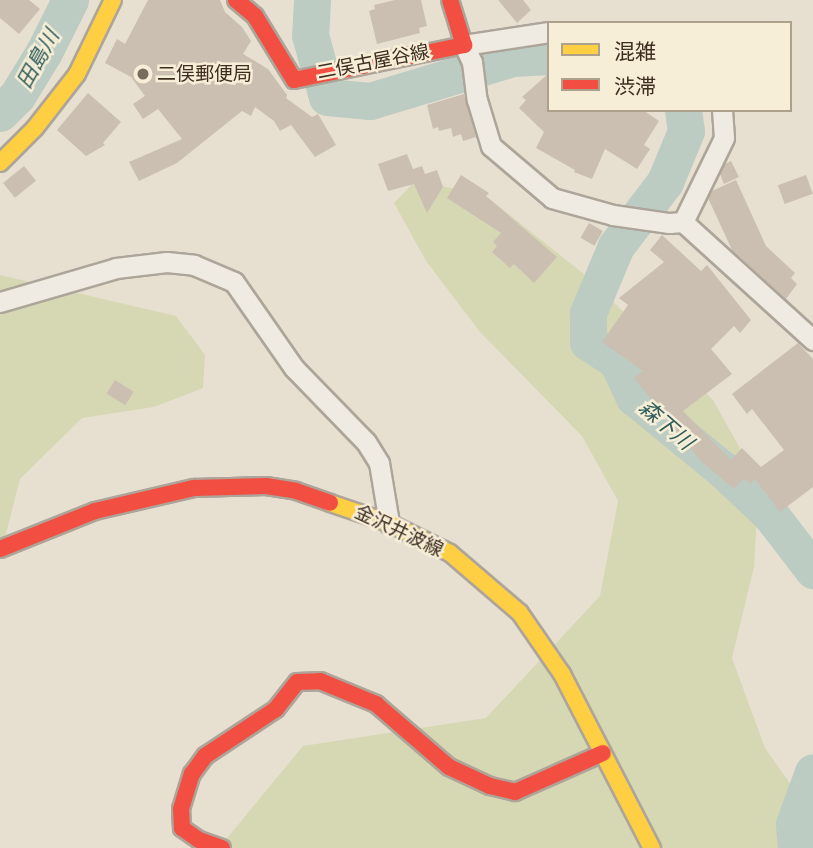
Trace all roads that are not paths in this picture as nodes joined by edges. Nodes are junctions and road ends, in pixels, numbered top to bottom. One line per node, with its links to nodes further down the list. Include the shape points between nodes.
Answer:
1 (113, 0): 7 (main road, via 77,74 35,128)
2 (236, 0): 5 (main road, 二俣古屋谷線, via 255,16 294,80 351,66)
3 (450, 0): 5 (main road)
4 (547, 33): 5 (street)
5 (468, 53): 8 (street, via 491,146 552,198 613,215)
6 (722, 112): 8 (street, via 724,138)
7 (0, 163)
8 (676, 223): 10 (street)
9 (0, 303): 11 (street, via 116,268 167,262 194,265 234,282 294,368 366,442 379,463)
10 (813, 340)
11 (389, 523): 12 (main road, 金沢井波線, via 327,500 276,488 194,488 96,511); 13 (main road, 金沢井波線, via 450,553 520,613 562,674)
12 (0, 549)
13 (603, 753): 14 (main road, via 516,792 449,767 376,704 320,681 297,682 276,709 205,756 192,774 181,808 182,828); 15 (main road, 金沢井波線)
14 (222, 848)
15 (652, 848)

